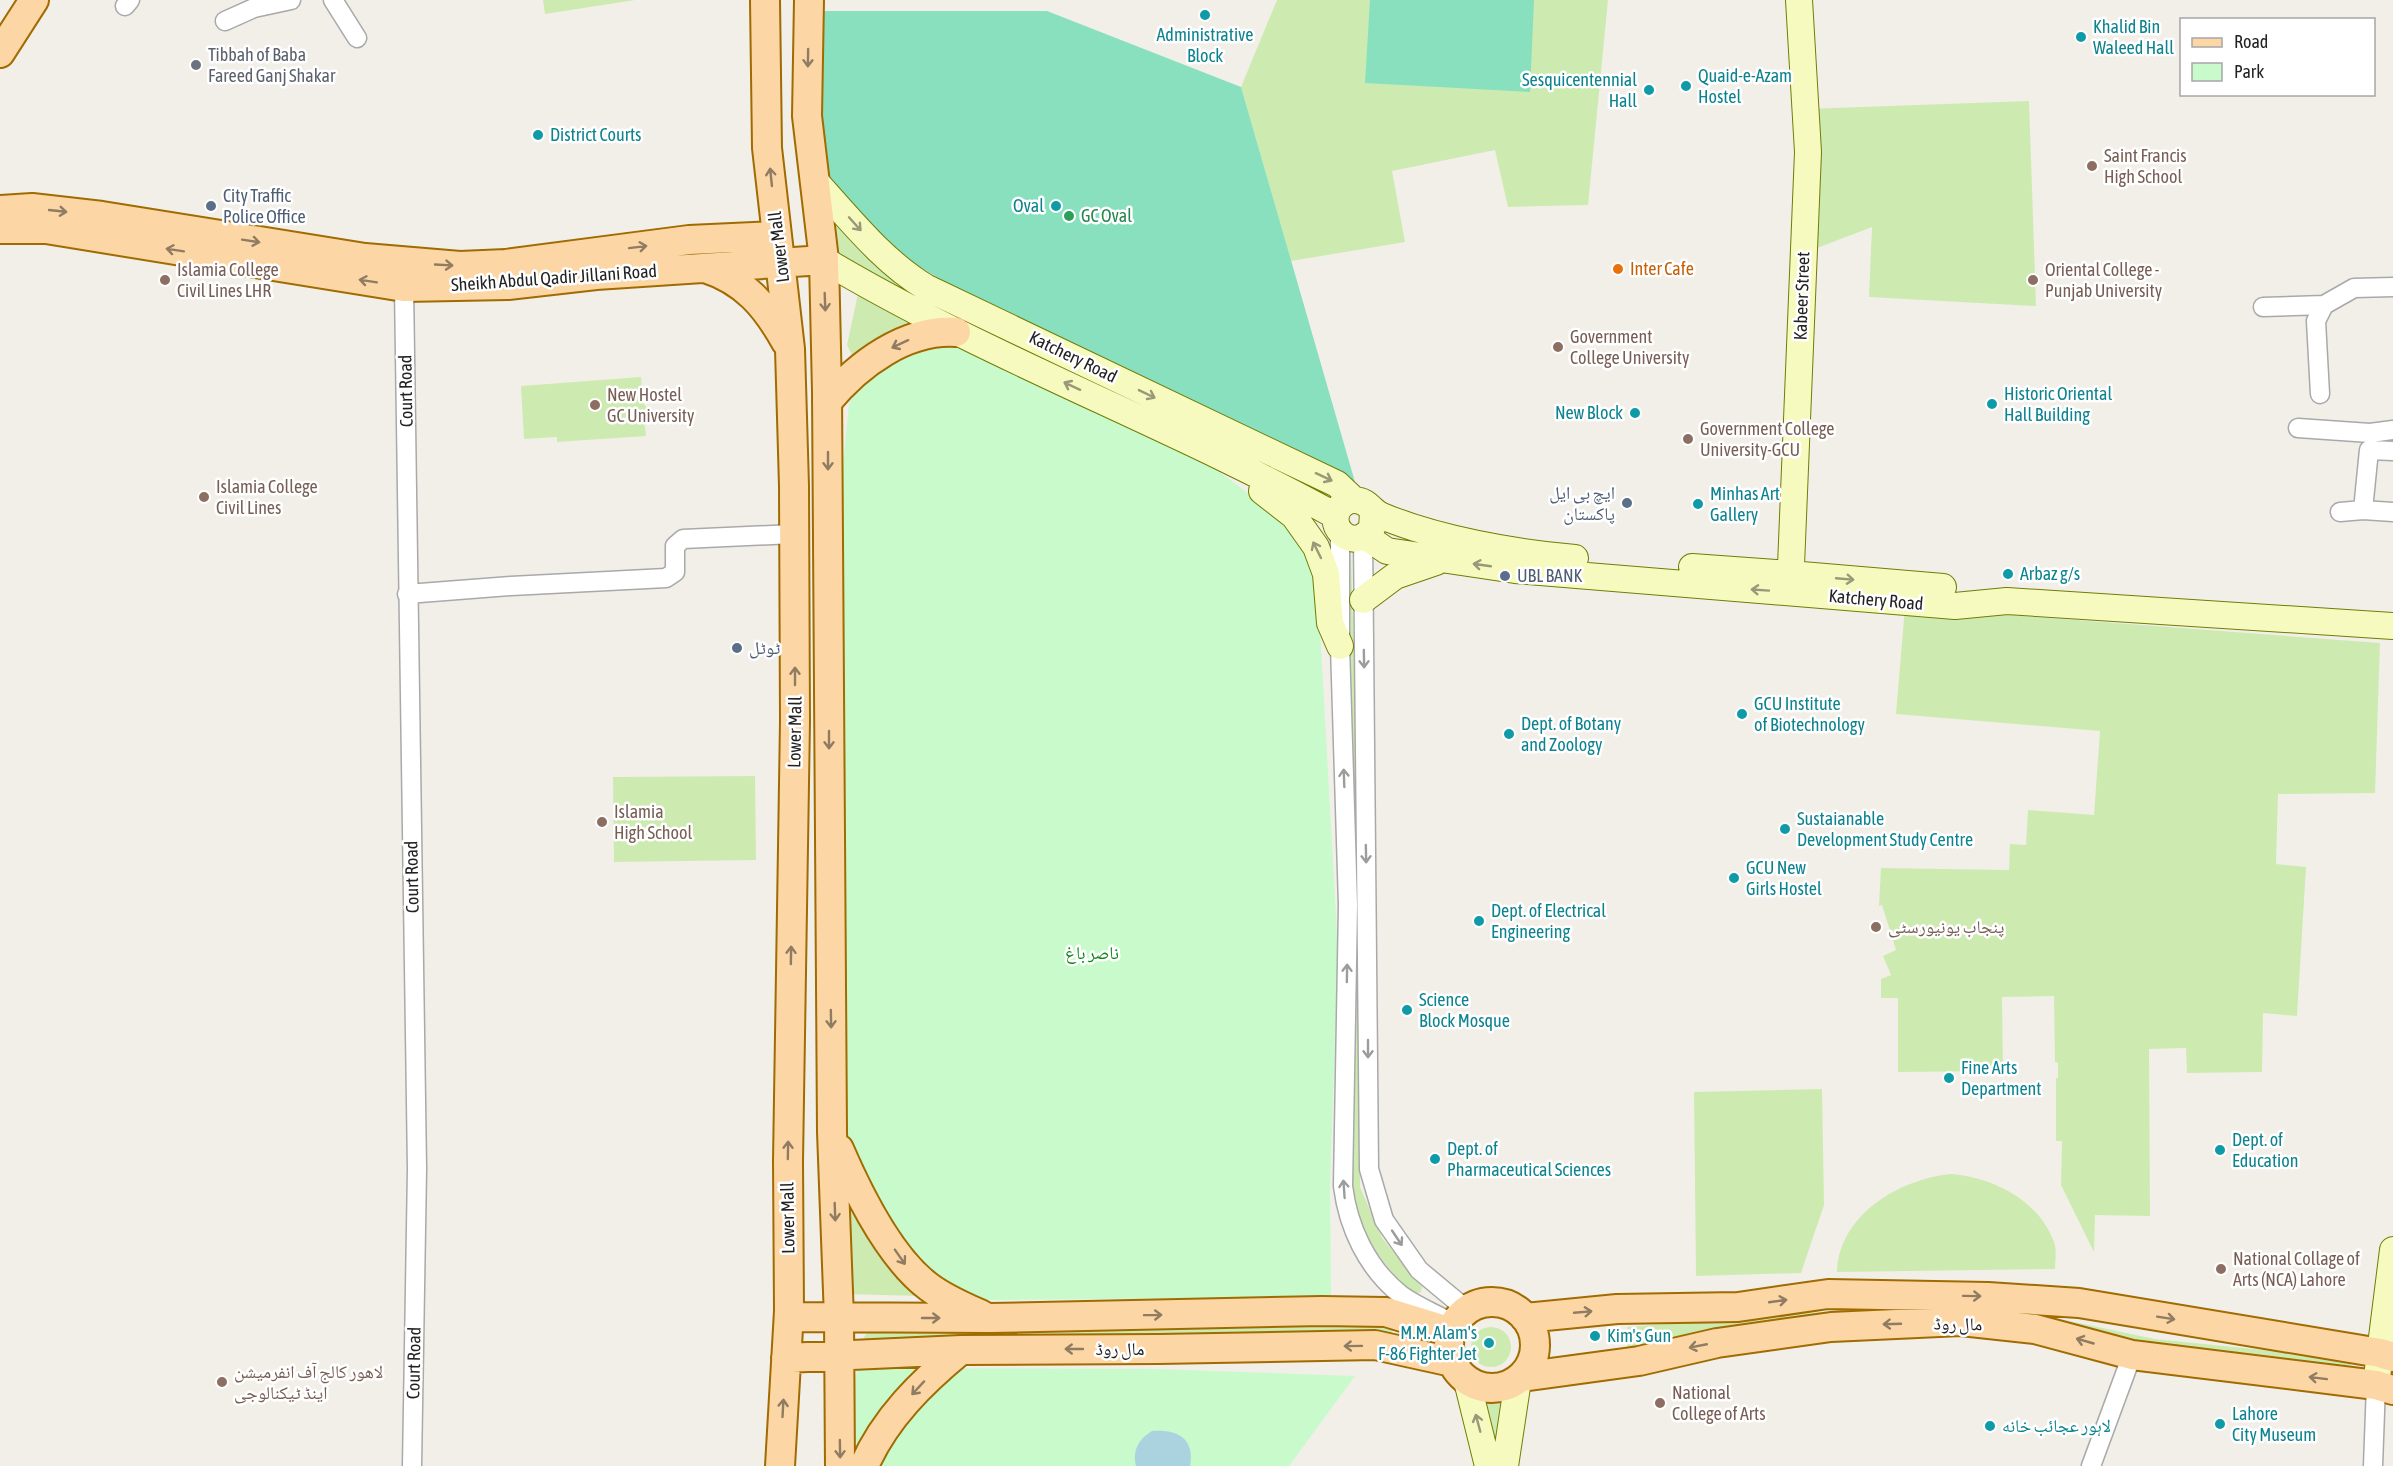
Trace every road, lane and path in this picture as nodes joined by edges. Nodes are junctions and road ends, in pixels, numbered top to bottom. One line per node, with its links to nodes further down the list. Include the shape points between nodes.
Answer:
1 (34, 0): 9 (main road)
2 (291, 0): 7 (street, via 254,8)
3 (333, 0): 8 (street)
4 (765, 0): 13 (main road, Lower Mall, one-way to 4, via 767,148)
5 (809, 0): 10 (main road, Lower Mall, one-way to 10, via 807,116)
6 (1799, 0): 35 (main road, Kabeer Street, via 1808,152)
7 (225, 21)
8 (357, 38)
9 (0, 53)
10 (815, 181): 14 (main road, Lower Mall); 32 (main road, Katchery Road, one-way to 32, via 889,261 920,284 1337,484)
11 (0, 210): 13 (main road, Sheikh Abdul Qadir Jillani Road, one-way to 13, via 32,208 82,213 364,258 460,266 506,264 689,240)
12 (0, 229): 17 (main road, Sheikh Abdul Qadir Jillani Road, one-way to 12, via 46,229)
13 (777, 236): 14 (main road); 15 (main road, Lower Mall)
14 (824, 260): 15 (main road, Sheikh Abdul Qadir Jillani Road); 21 (main road, Katchery Road, via 869,288); 24 (main road, Lower Mall, one-way to 24)
15 (780, 264): 16 (main road, Sheikh Abdul Qadir Jillani Road); 22 (main road, Lower Mall)
16 (703, 268): 17 (main road, Sheikh Abdul Qadir Jillani Road, via 508,285); 22 (main road, via 733,281 764,306)
17 (404, 287): 36 (street, Court Road)
18 (2393, 287): 19 (street, via 2354,288)
19 (2324, 305): 20 (street); 23 (street, via 2316,321)
20 (2263, 307)
21 (956, 332): 24 (main road, one-way to 24, via 916,336 888,350 864,366); 28 (main road, Katchery Road, one-way to 21)
22 (790, 349): 33 (main road, Lower Mall)
23 (2320, 394)
24 (827, 402): 40 (main road, Lower Mall, one-way to 40)
25 (2298, 428): 26 (street, via 2370,433)
26 (2393, 430)
27 (2393, 451): 29 (street, via 2369,450)
28 (1219, 456): 32 (main road, Katchery Road); 39 (main road, one-way to 28, via 1330,623 1326,574 1310,536 1286,508)
29 (2363, 510): 30 (street); 31 (street)
30 (2340, 512)
31 (2393, 512)
32 (1355, 522): 34 (main road, Katchery Road, via 1387,551); 35 (main road, via 1413,527 1519,552); 37 (street); 39 (street)
33 (794, 534): 36 (street, via 682,539 675,546 675,572 666,578); 42 (main road, Lower Mall, one-way to 33)
34 (1442, 560): 35 (main road, Katchery Road, one-way to 34, via 1515,570); 37 (main road, via 1395,576)
35 (1790, 583): 38 (main road, via 1953,588 2007,601)
36 (407, 594): 55 (street, Court Road, via 417,1169)
37 (1363, 600): 46 (street, one-way to 46, via 1369,1169 1384,1220)
38 (2393, 626)
39 (1340, 646): 46 (street, one-way to 39, via 1402,1295 1384,1278 1367,1257 1345,1203 1348,905)
40 (832, 1132): 43 (main road, Lower Mall, one-way to 43); 44 (main road, one-way to 44, via 856,1189 907,1266 938,1294)
41 (2393, 1250): 49 (main road)
42 (789, 1317): 43 (main road, مال روڈ); 51 (main road, Lower Mall)
43 (839, 1318): 44 (main road, مال روڈ, one-way to 44); 50 (main road, Lower Mall)
44 (990, 1318): 46 (main road, مال روڈ, one-way to 46, via 1322,1311 1386,1312)
45 (1525, 1318): 46 (main road, via 1517,1310 1497,1303 1476,1305); 49 (main road, مال روڈ, one-way to 49, via 1617,1309 1738,1307 1828,1294 1988,1297 2079,1303); 53 (main road, via 1532,1329 1534,1348 1529,1366)
46 (1457, 1322): 52 (main road, via 1449,1342)
47 (962, 1350): 50 (main road, مال روڈ); 52 (main road, مال روڈ, one-way to 47, via 1375,1345); 58 (main road, one-way to 58, via 929,1376 895,1413)
48 (2132, 1355): 53 (main road, مال روڈ, one-way to 53, via 2035,1329 1961,1321 1831,1327); 54 (main road, مال روڈ, one-way to 48); 61 (street)
49 (2386, 1355): 54 (main road)
50 (839, 1356): 51 (main road, مال روڈ); 57 (main road, Lower Mall, one-way to 57)
51 (786, 1358): 56 (main road, Lower Mall, one-way to 51)
52 (1460, 1371): 53 (main road, via 1475,1385 1493,1388); 59 (main road, one-way to 52)
53 (1519, 1378): 60 (main road)
54 (2385, 1387): 62 (street)
55 (412, 1466)
56 (780, 1466)
57 (840, 1466)
58 (864, 1466)
59 (1488, 1466)
60 (1505, 1466)
61 (2091, 1466)
62 (2373, 1466)

